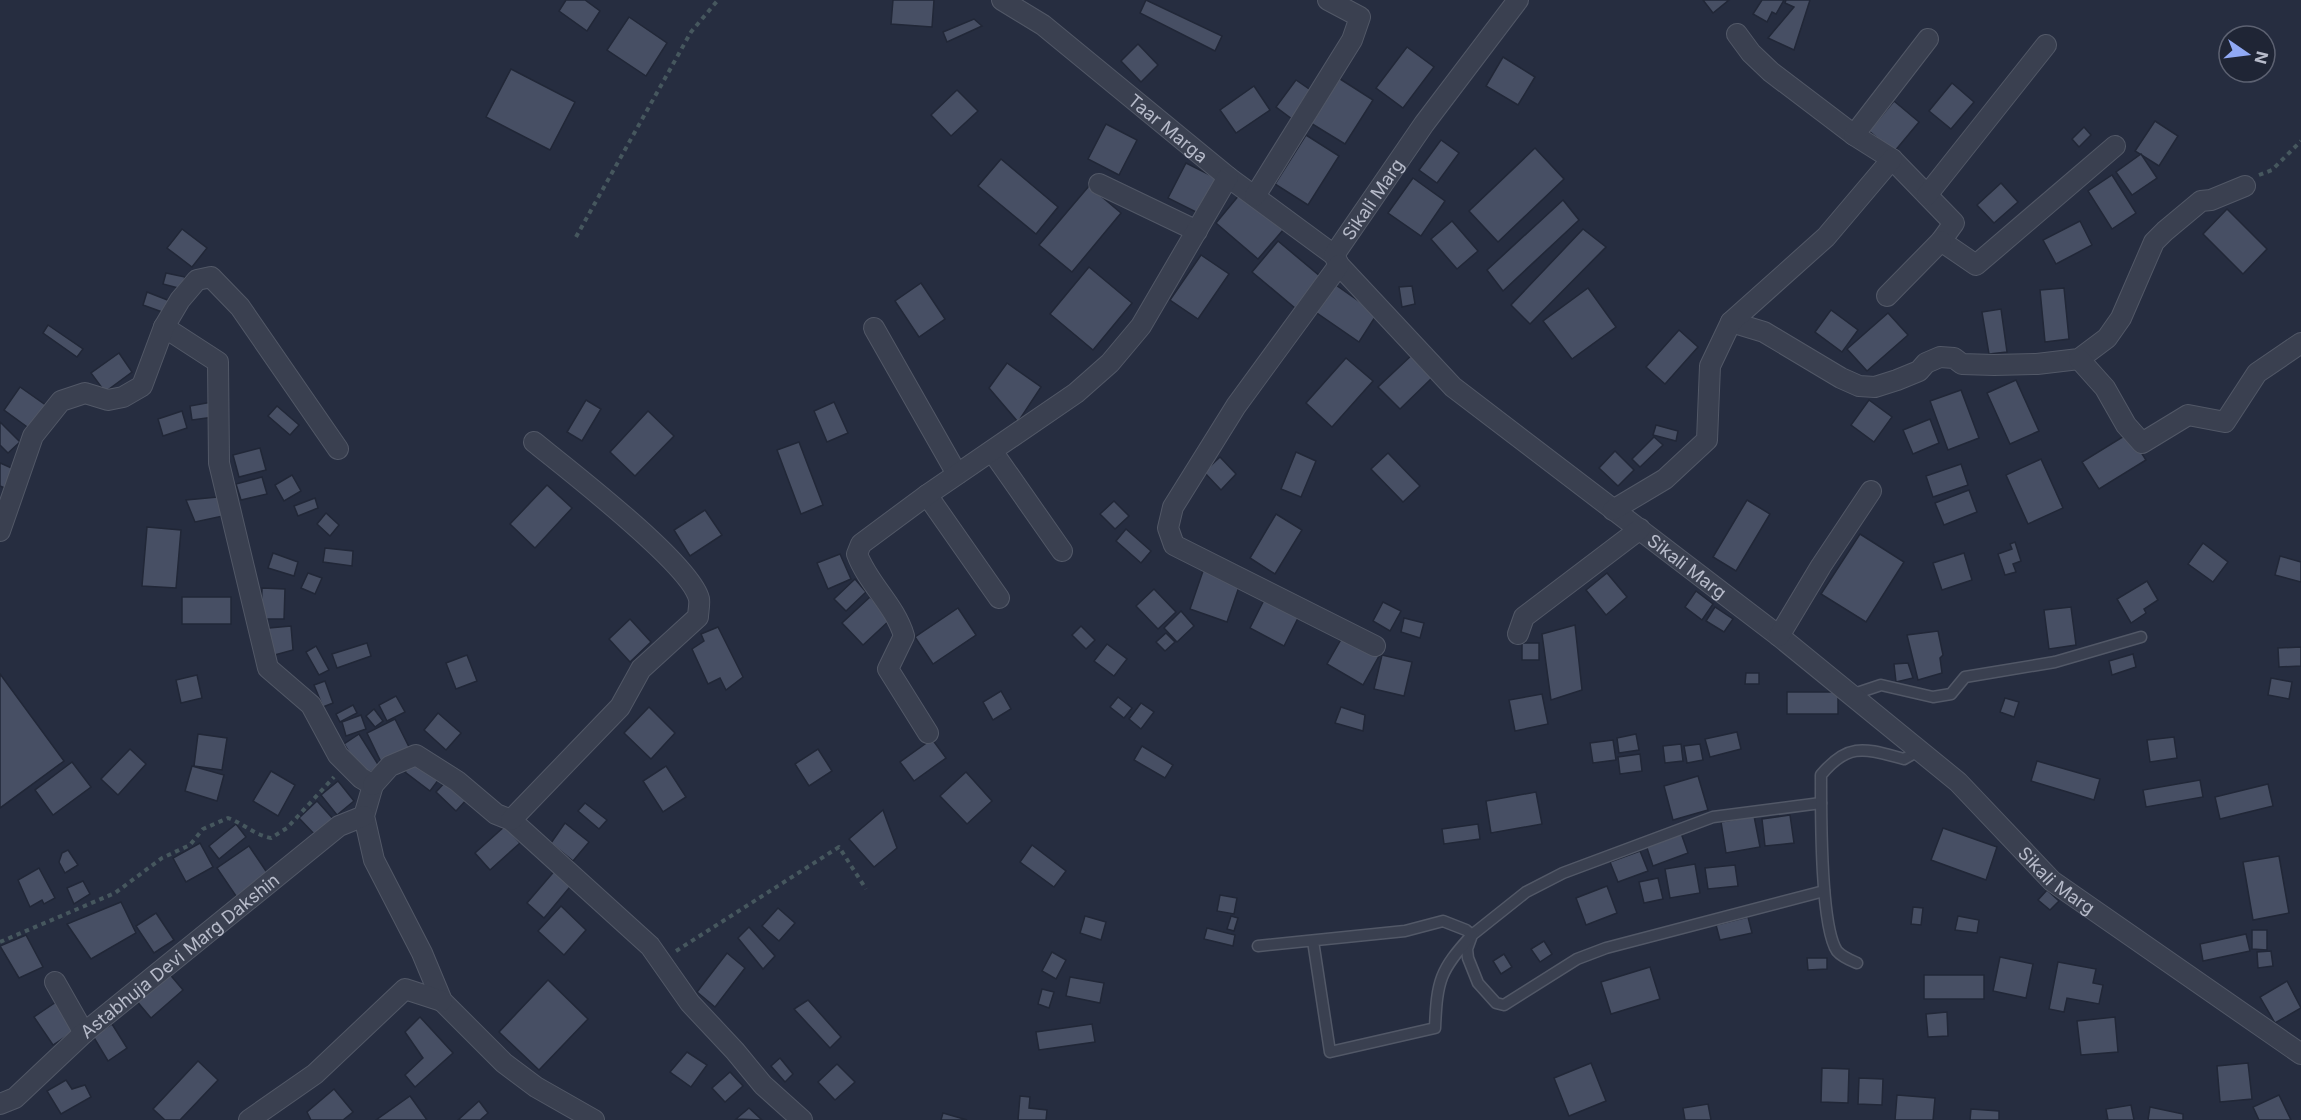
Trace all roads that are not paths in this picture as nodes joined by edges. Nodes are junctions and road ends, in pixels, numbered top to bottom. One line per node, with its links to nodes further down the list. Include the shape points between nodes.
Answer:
1 (1002, 0): 10 (street, Taar Marga, via 1043,25)
2 (1328, 0): 14 (street, via 1360,16 1352,40)
3 (1518, 0): 17 (street, Sikali Marg, via 1424,124)
4 (1737, 34): 7 (street, via 1771,72)
5 (1928, 39): 7 (street)
6 (2046, 45): 13 (street)
7 (1854, 135): 9 (street)
8 (2115, 146): 16 (street, via 1976,265)
9 (1892, 159): 13 (street); 19 (street, via 1826,237)
10 (1228, 177): 14 (street, Taar Marga); 15 (street)
11 (1099, 184): 15 (street)
12 (2245, 186): 23 (street, via 2201,201 2154,242 2121,318 2107,338)
13 (1927, 195): 16 (street, via 1953,223)
14 (1255, 196): 17 (street, Taar Marga)
15 (1197, 231): 26 (street, via 1141,326 1110,363 1076,393)
16 (1941, 241): 18 (street)
17 (1337, 260): 30 (street, Sikali Marg, via 1453,387); 38 (street, via 1236,406 1173,507 1168,528 1174,545)
18 (1887, 296)
19 (1731, 322): 23 (street, via 1764,332 1859,386 1875,387 1897,380 1940,357 1994,365); 30 (street, via 1710,366 1707,440 1665,479)
20 (164, 327): 25 (street, via 197,280 211,277 240,308); 32 (street, via 142,386 108,400 85,393 61,401 33,436); 42 (street, via 218,362 219,463 268,668 311,705 338,755)
21 (874, 328): 27 (street)
22 (2301, 343): 23 (street, via 2257,373 2225,422 2188,415 2142,443 2126,425 2105,388)
23 (2079, 359)
24 (534, 442): 45 (street, via 626,518 680,570 699,598 698,617 641,669 620,707)
25 (338, 449)
26 (992, 451): 27 (street); 33 (street)
27 (957, 474): 29 (street)
28 (1871, 491): 36 (street)
29 (927, 495): 34 (street); 40 (street, via 861,544 857,554 899,621 904,636 888,669)
30 (1614, 510): 31 (street, Sikali Marg)
31 (1640, 530): 35 (street, via 1524,617); 36 (street, Sikali Marg)
32 (0, 531)
33 (1062, 550)
34 (999, 598)
35 (1518, 634)
36 (1779, 636): 39 (street, Sikali Marg)
37 (2141, 637): 39 (lane, via 2055,662 1965,677 1951,694 1932,697 1881,685)
38 (1375, 646)
39 (1851, 695): 41 (street, Sikali Marg)
40 (928, 733)
41 (1920, 750): 43 (lane, via 1904,759 1873,751 1848,752 1835,758 1821,775); 54 (street, Sikali Marg, via 1958,782 2052,881)
42 (373, 785): 44 (street); 45 (street, via 390,766 416,755 457,781 496,814)
43 (1821, 803): 46 (lane); 47 (lane, via 1713,817 1597,859 1526,892)
44 (364, 816): 52 (street, via 374,860); 53 (street, Astabhuja Devi Marg Dakshin, via 339,826)
45 (511, 820): 58 (street, via 650,946 690,1003 763,1085)
46 (1824, 891): 47 (lane, via 1606,948 1577,959 1504,1005 1496,1003 1478,983 1468,958); 50 (lane, via 1836,949)
47 (1472, 935): 48 (lane, via 1443,921 1405,931); 48 (lane, via 1448,962 1439,986 1435,1028 1330,1052)
48 (1313, 941): 49 (lane)
49 (1258, 946)
50 (1857, 963)
51 (55, 982): 53 (street)
52 (442, 1001): 56 (street, via 405,989 315,1074); 57 (street, via 504,1063 536,1087)
53 (84, 1034): 55 (street, Astabhuja Devi Marg Dakshin, via 15,1098)
54 (2299, 1050)
55 (0, 1104)
56 (249, 1120)
57 (594, 1120)
58 (802, 1120)

